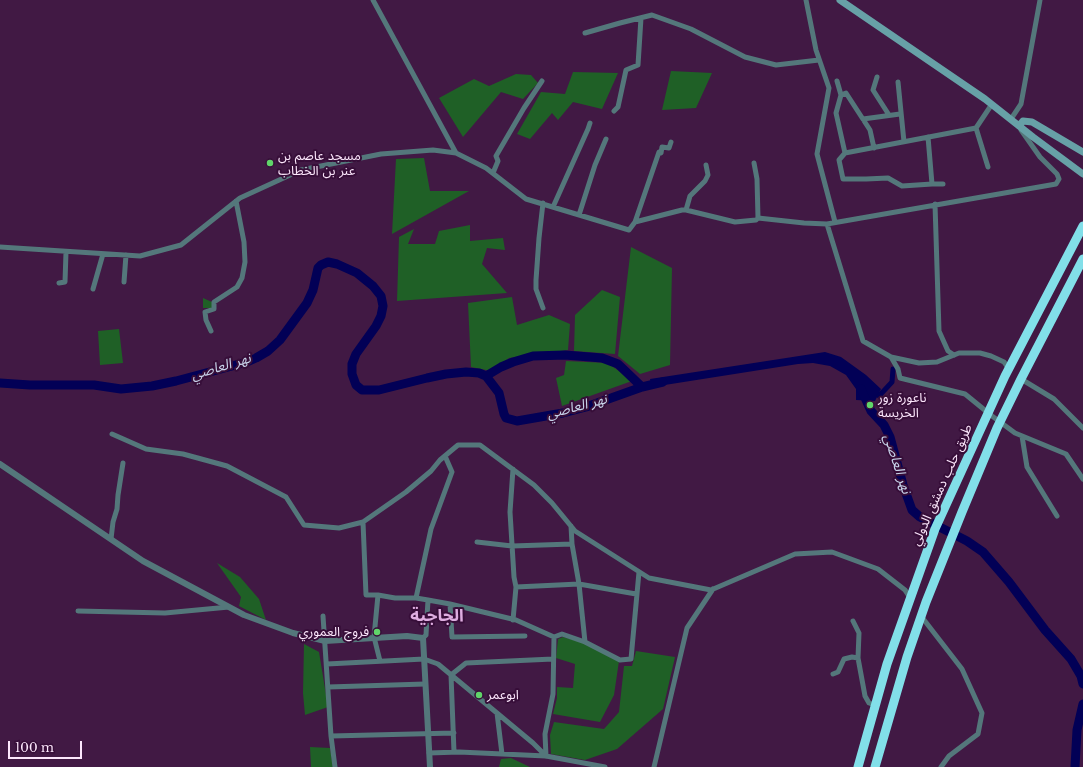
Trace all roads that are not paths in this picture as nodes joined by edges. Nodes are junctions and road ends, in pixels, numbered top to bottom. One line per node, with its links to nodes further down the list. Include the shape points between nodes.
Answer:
1 (373, 0): 28 (street)
2 (806, 0): 7 (street)
3 (840, 0): 13 (main road)
4 (1040, 0): 18 (street, via 1021,104)
5 (641, 18): 6 (street); 7 (street, via 652,15 691,30 745,57 776,65); 14 (street, via 638,65 626,70 618,107)
6 (586, 33)
7 (819, 60): 45 (street, via 829,88 817,154)
8 (877, 77): 16 (street, via 873,90)
9 (542, 81): 33 (street, via 496,156 498,161)
10 (837, 81): 12 (street)
11 (898, 82): 15 (street)
12 (840, 96): 17 (street, via 846,93); 29 (street, via 836,113)
13 (992, 104): 18 (main road); 21 (street)
14 (614, 111)
15 (900, 114): 16 (street); 25 (street)
16 (889, 115): 17 (street)
17 (863, 119): 26 (street, via 870,130)
18 (1011, 119): 20 (main road)
19 (590, 123): 40 (street)
20 (1018, 126): 27 (main road, via 1023,121 1032,122); 34 (main road); 39 (street, via 1040,157 1057,174 1059,179 1056,184)
21 (976, 128): 22 (street); 32 (street)
22 (928, 138): 25 (street); 35 (street)
23 (606, 139): 42 (street)
24 (671, 142): 44 (street, via 670,148 662,147 661,153 659,152)
25 (904, 142): 26 (street)
26 (874, 148): 29 (street)
27 (1083, 152)
28 (456, 153): 33 (street); 37 (street, via 434,150 381,154 301,170)
29 (845, 153): 35 (street, via 839,160 843,179 888,178 902,186)
30 (754, 163): 43 (street)
31 (706, 165): 41 (street, via 708,175 690,196)
32 (988, 167)
33 (493, 173): 38 (street, via 526,199)
34 (1083, 174)
35 (932, 184): 36 (street)
36 (943, 184)
37 (236, 201): 51 (street, via 180,245 140,256); 57 (street, via 244,242 245,262 242,278 237,287 214,302 214,309 205,312)
38 (543, 203): 40 (street); 56 (street, via 536,280 536,289)
39 (935, 204): 45 (street); 58 (street, via 939,331 948,351)
40 (553, 207): 42 (street)
41 (686, 210): 43 (street, via 734,222); 44 (street)
42 (579, 215): 44 (street, via 629,230)
43 (758, 218): 46 (street)
44 (635, 222)
45 (835, 222): 46 (street)
46 (827, 224): 59 (street, via 863,341)
47 (1083, 226): 60 (highway, طريق حلب دمشق الدولي)
48 (0, 247): 49 (street)
49 (66, 252): 50 (street); 54 (street, via 65,282)
50 (103, 254): 51 (street); 55 (street)
51 (126, 255): 53 (street)
52 (1083, 259): 61 (highway, طريق حلب دمشق الدولي)
53 (124, 282)
54 (59, 283)
55 (93, 289)
56 (543, 308)
57 (211, 331)
58 (954, 355): 59 (street, via 937,362 919,363); 60 (street, via 980,353 1004,362)
59 (891, 357): 62 (street, via 900,378 965,394)
60 (1009, 369): 62 (highway, طريق حلب دمشق الدولي)
61 (1021, 379): 63 (highway, طريق حلب دمشق الدولي); 64 (street, via 1054,399)
62 (988, 413): 63 (street); 86 (highway, طريق حلب دمشق الدولي, via 935,529)
63 (1000, 422): 66 (street); 92 (highway, طريق حلب دمشق الدولي)
64 (1083, 428)
65 (112, 434): 73 (street, via 146,449 182,454 227,466 286,497 304,525 339,528)
66 (1022, 436): 71 (street, via 1066,454); 72 (street, via 1027,467)
67 (445, 456): 70 (street, via 458,445 480,445); 73 (street, via 406,492); 85 (street, via 452,472 432,529)
68 (0, 464): 75 (street)
69 (122, 464): 75 (street)
70 (513, 469): 74 (street, via 534,485); 78 (street, via 510,512)
71 (1083, 480)
72 (1057, 516)
73 (362, 522): 84 (street, via 366,594)
74 (571, 526): 77 (street); 79 (street)
75 (111, 539): 89 (street, via 143,561)
76 (477, 542): 78 (street)
77 (572, 544): 78 (street); 80 (street)
78 (512, 546): 81 (street)
79 (639, 572): 82 (street, via 649,578); 83 (street)
80 (579, 584): 81 (street); 83 (street); 100 (street)
81 (516, 587): 93 (street)
82 (713, 589): 86 (street, via 795,554 832,552 878,569 904,590); 122 (street, via 687,628)
83 (636, 594): 100 (street, via 631,659 620,660)
84 (378, 595): 85 (street); 96 (street)
85 (416, 598): 87 (street)
86 (910, 599): 110 (highway, طريق حلب دمشق الدولي)
87 (428, 600): 88 (street); 98 (street, via 426,635)
88 (450, 604): 93 (street); 95 (street, via 452,637)
89 (229, 607): 90 (street, via 164,612); 99 (street, via 293,633)
90 (78, 611)
91 (323, 616): 99 (street)
92 (921, 616): 124 (highway, طريق حلب دمشق الدولي); 125 (street, via 962,669 982,713 978,734 949,756)
93 (513, 620): 97 (street)
94 (853, 621): 101 (street, via 858,633)
95 (525, 636)
96 (374, 637): 98 (street); 99 (street); 104 (street)
97 (554, 637): 100 (street, via 562,634); 103 (street)
98 (423, 638): 102 (street)
99 (325, 641): 105 (street)
100 (585, 642)
101 (858, 658): 106 (street, via 844,659 838,672); 110 (street, via 865,696 868,703)
102 (424, 659): 104 (street); 107 (street, via 438,664); 108 (street)
103 (553, 659): 107 (street, via 466,663); 118 (street, via 553,694 545,734)
104 (380, 661): 105 (street)
105 (327, 664): 109 (street)
106 (833, 674)
107 (451, 675): 111 (street); 112 (street)
108 (425, 684): 109 (street); 113 (street)
109 (328, 687): 114 (street)
110 (875, 705): 123 (highway, طريق حلب دمشق الدولي)
111 (497, 713): 117 (street); 118 (street)
112 (454, 733): 113 (street); 115 (street)
113 (428, 734): 114 (street); 116 (street)
114 (332, 736): 119 (street)
115 (454, 752): 116 (street); 117 (street)
116 (429, 753): 120 (street)
117 (502, 754): 118 (street)
118 (546, 756): 121 (street)
119 (336, 767)
120 (430, 767)
121 (605, 767)
122 (654, 767)
123 (858, 767)
124 (875, 767)
125 (941, 767)

